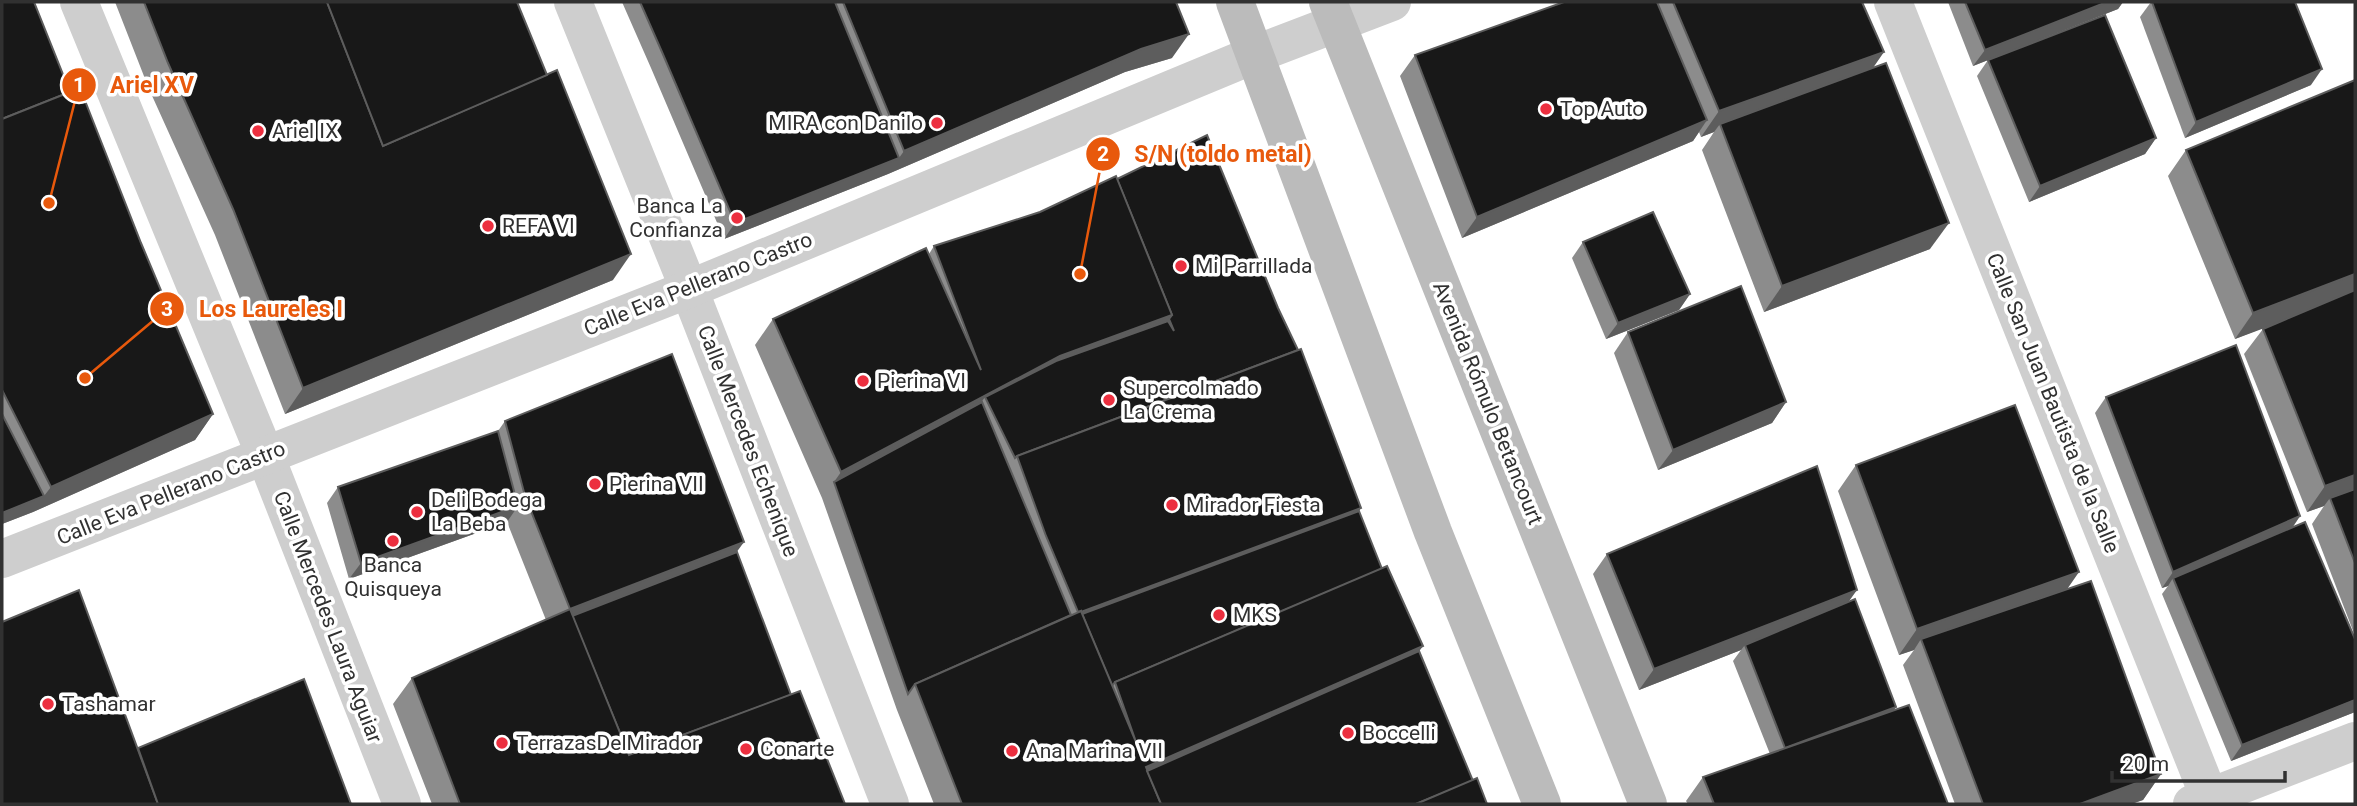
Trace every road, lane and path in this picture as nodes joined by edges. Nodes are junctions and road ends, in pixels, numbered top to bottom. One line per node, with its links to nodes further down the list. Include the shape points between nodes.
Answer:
1 (79, 2): 9 (street, Calle Mercedes Laura Aguiar)
2 (573, 2): 8 (street, Calle Mercedes Echenique)
3 (1235, 2): 7 (main road)
4 (1392, 2): 6 (street, Calle Eva Pellerano Castro)
5 (1894, 2): 12 (street, Calle San Juan Bautista de la Salle)
6 (1332, 12): 7 (street, Calle Eva Pellerano Castro); 16 (main road, Avenida Rómulo Betancourt)
7 (1256, 54): 8 (street, Calle Eva Pellerano Castro); 15 (main road, via 1433,532)
8 (689, 289): 9 (street, Calle Eva Pellerano Castro); 14 (street, Calle Mercedes Echenique)
9 (265, 456): 10 (street, Calle Eva Pellerano Castro); 13 (street, Calle Mercedes Laura Aguiar)
10 (2, 559)
11 (2355, 741): 12 (street)
12 (2204, 802)
13 (402, 804)
14 (890, 804)
15 (1542, 804)
16 (1648, 804)

